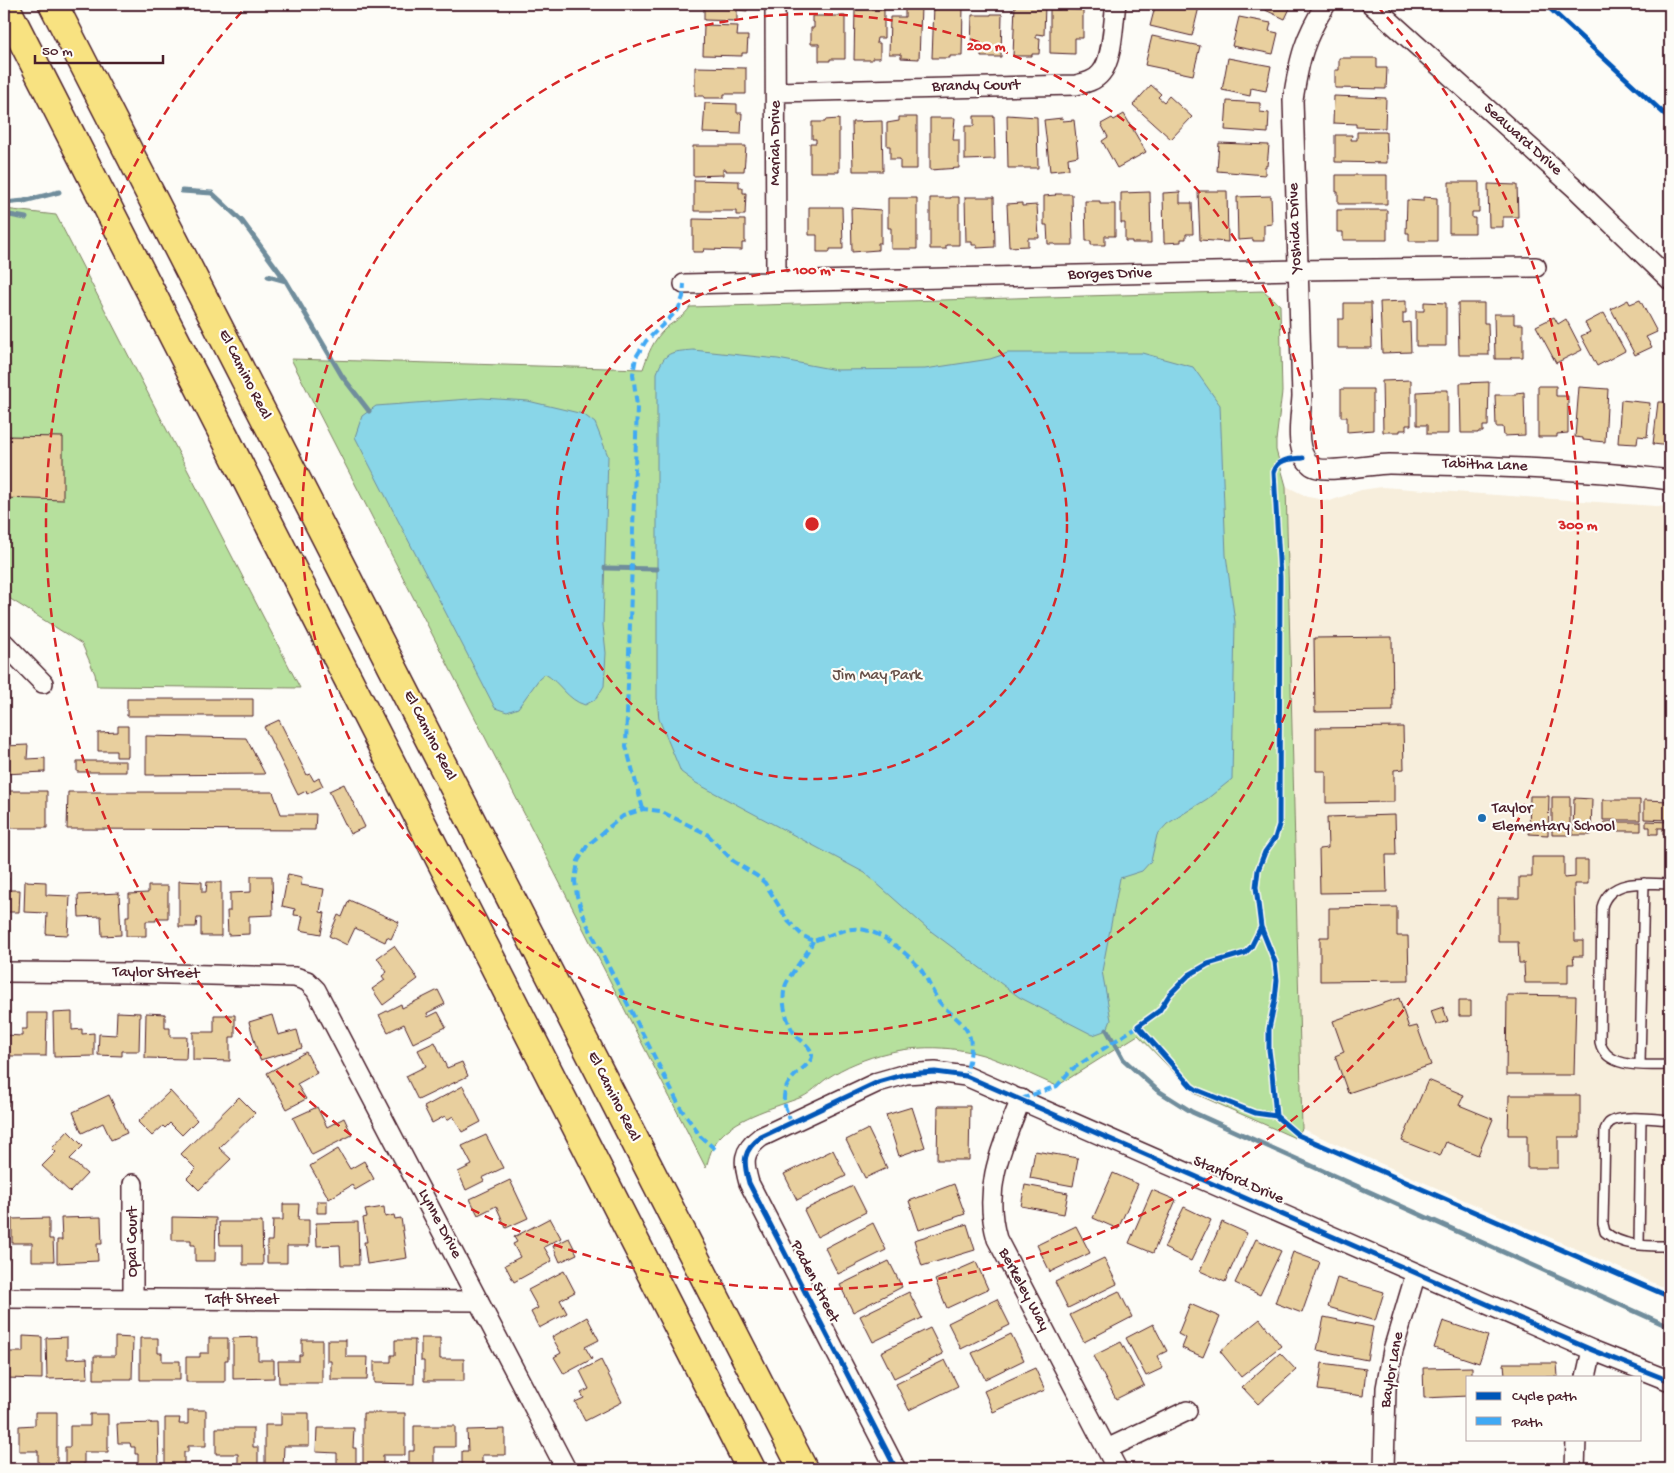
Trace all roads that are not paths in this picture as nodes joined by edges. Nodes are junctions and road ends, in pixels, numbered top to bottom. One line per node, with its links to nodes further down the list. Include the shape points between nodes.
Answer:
1 (4, 4): 41 (highway)
2 (53, 4): 42 (highway, El Camino Real)
3 (775, 4): 7 (street, Mariah Drive)
4 (1116, 4): 7 (street, Brandy Court, via 1108,61 1102,73 1092,81 1076,85)
5 (1326, 4): 9 (street, Yoshida Drive, via 1312,26 1299,62 1293,100)
6 (1371, 4): 10 (street, Seaward Drive, via 1575,188)
7 (776, 92): 11 (street, Mariah Drive)
8 (1536, 267): 9 (street, Borges Drive)
9 (1297, 270): 11 (street, Borges Drive); 13 (street, Yoshida Drive, via 1302,396 1300,444)
10 (1670, 280)
11 (776, 282): 12 (street, Borges Drive)
12 (684, 284)
13 (1304, 458): 14 (street, Tabitha Lane, via 1312,467 1329,470 1374,464 1509,466)
14 (1670, 480)
15 (4, 643): 16 (street)
16 (43, 683)
17 (1644, 883): 18 (lane); 21 (lane); 21 (lane, via 1614,888 1604,897 1602,907 1601,1048 1614,1060)
18 (1670, 884)
19 (4, 972): 20 (street, Taylor Street, via 295,977)
20 (307, 981): 33 (street, Lynne Drive, via 316,990)
21 (1640, 1064): 22 (lane)
22 (1670, 1065)
23 (1022, 1100): 26 (street, Stanford Drive, via 966,1076 935,1072 906,1074 878,1082); 30 (street, Stanford Drive); 39 (street, Berkeley Way, via 995,1168 992,1221 997,1239)
24 (1641, 1119): 25 (lane); 28 (lane); 28 (lane, via 1619,1119 1605,1130 1603,1224 1604,1232 1610,1236)
25 (1670, 1120)
26 (790, 1123): 43 (street, Paden Street, via 752,1144 745,1156 749,1183)
27 (133, 1184): 32 (street, Opal Court)
28 (1639, 1244): 29 (lane)
29 (1670, 1246)
30 (1416, 1273): 34 (street, Stanford Drive); 45 (street, Baylor Lane, via 1393,1350 1386,1388)
31 (4, 1298): 32 (street, Taft Street)
32 (133, 1299): 33 (street, Taft Street)
33 (480, 1301): 40 (street, Lynne Drive)
34 (1592, 1350): 35 (street); 36 (street, Stanford Drive)
35 (1586, 1376)
36 (1670, 1382)
37 (1187, 1411): 39 (street)
38 (1576, 1440): 46 (street)
39 (1106, 1448): 44 (street, Berkeley Way)
40 (566, 1469)
41 (751, 1469)
42 (803, 1469)
43 (896, 1469)
44 (1116, 1469)
45 (1384, 1469)
46 (1576, 1469)

